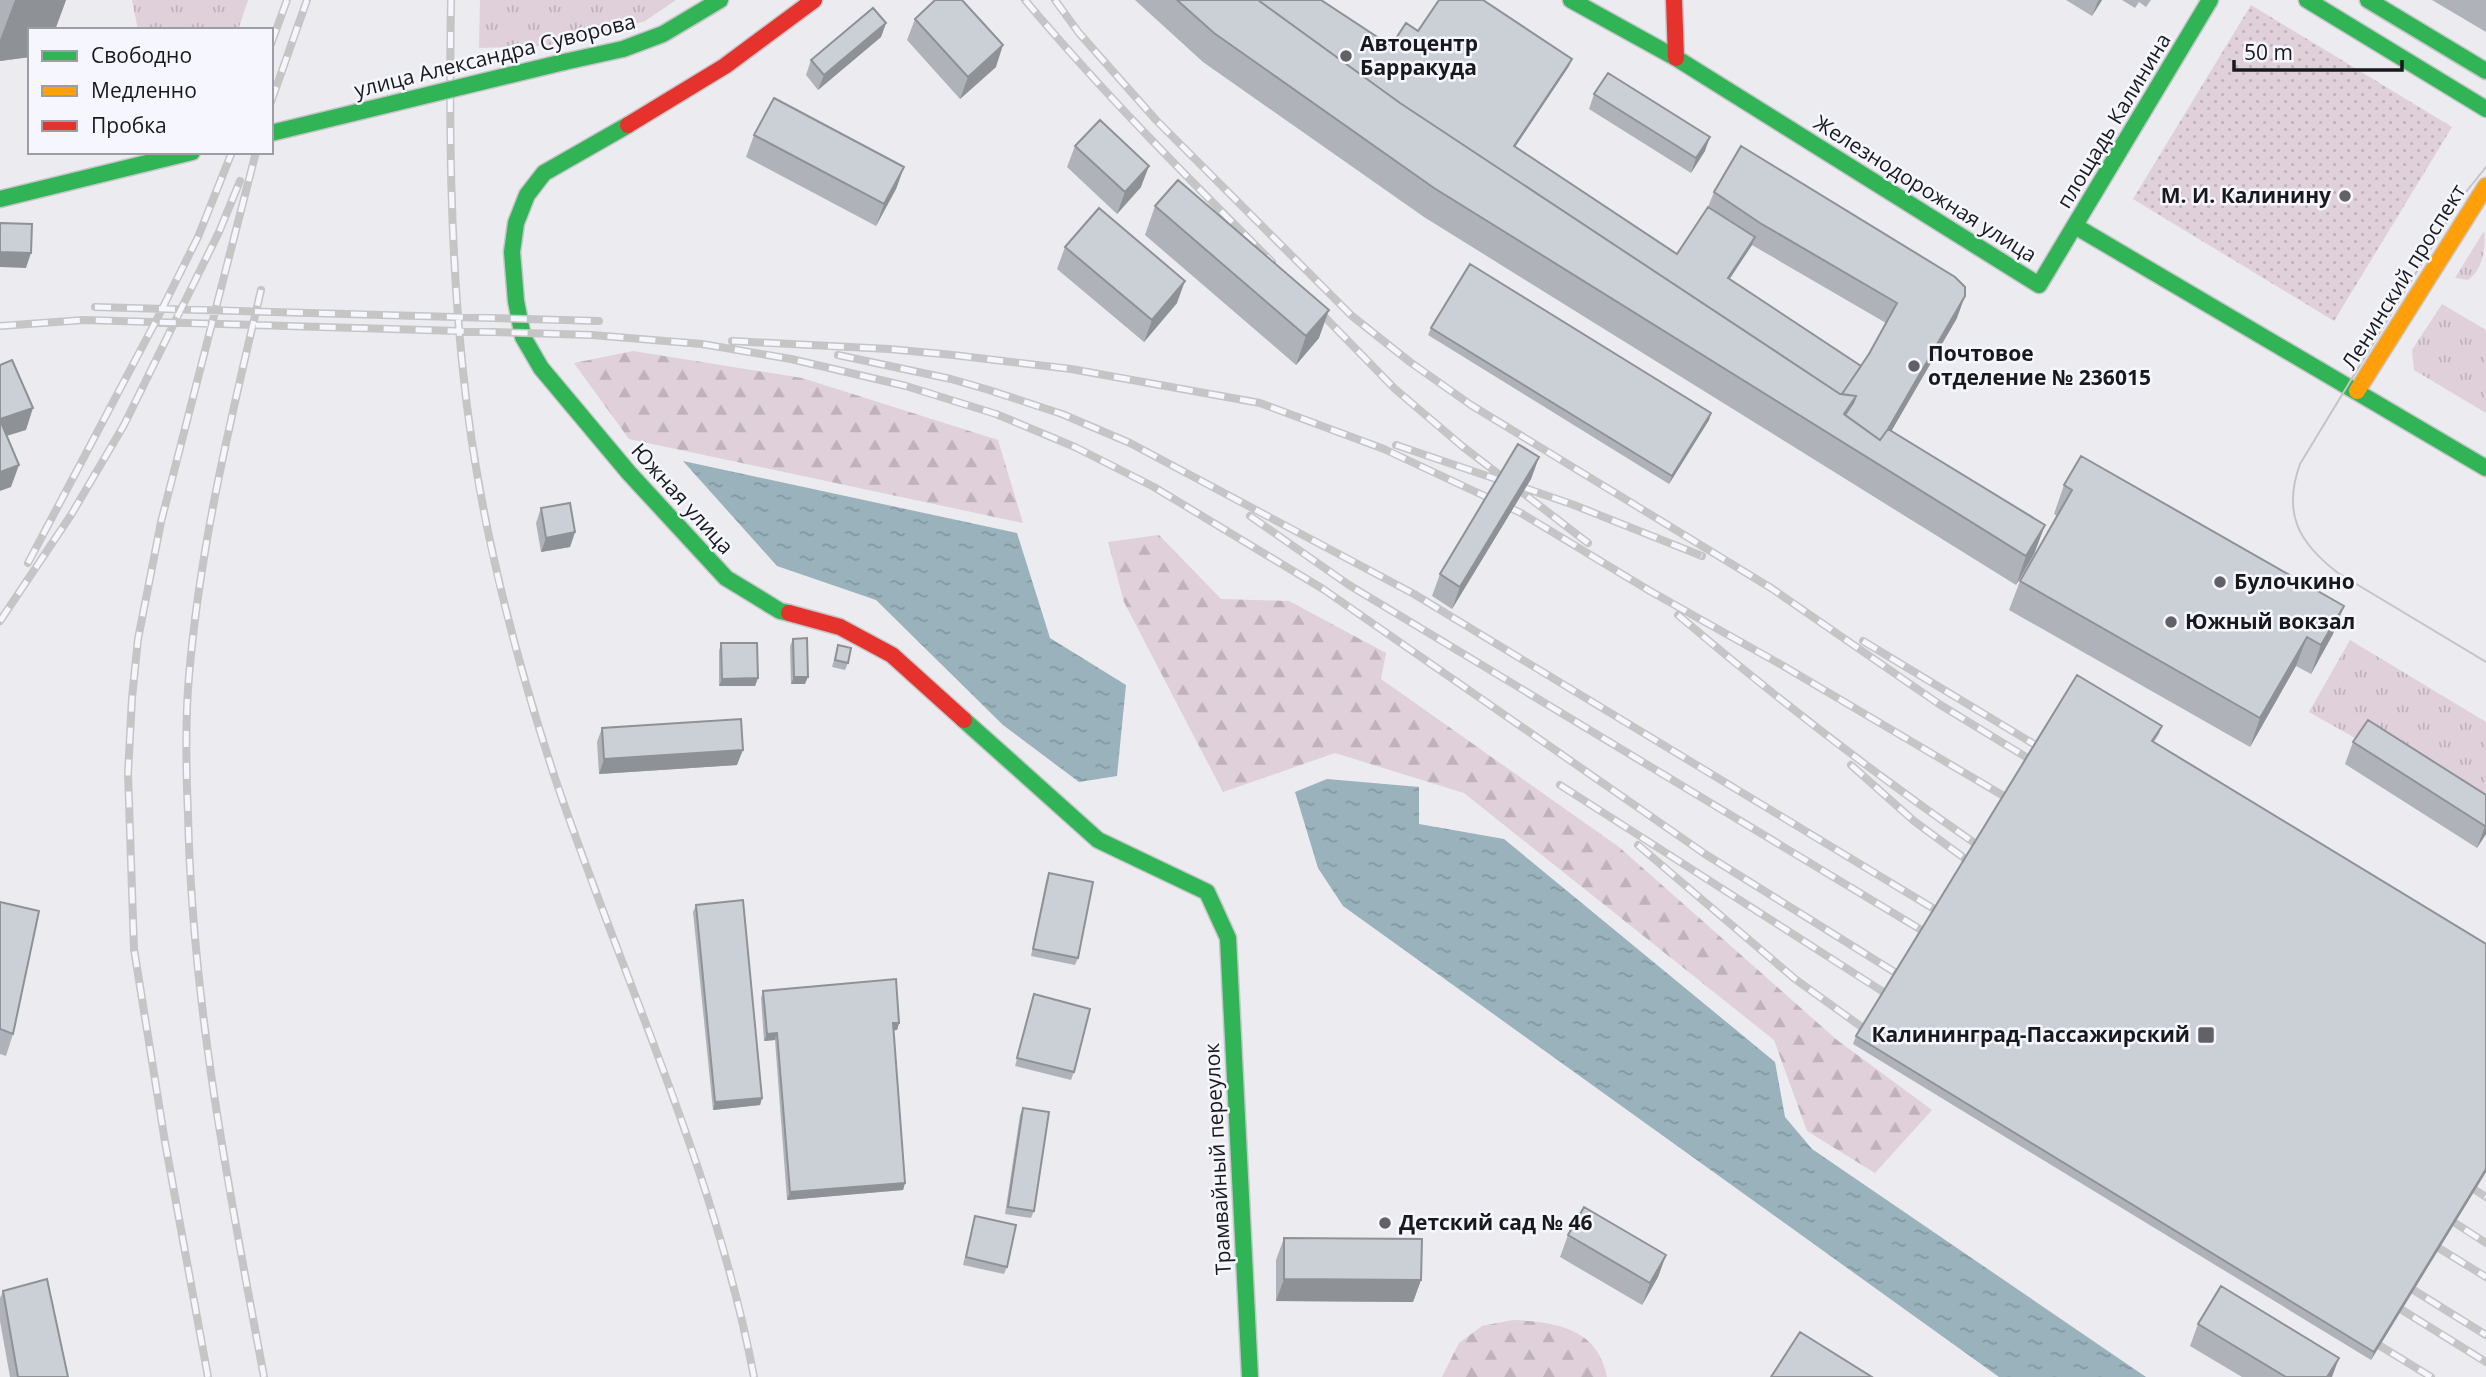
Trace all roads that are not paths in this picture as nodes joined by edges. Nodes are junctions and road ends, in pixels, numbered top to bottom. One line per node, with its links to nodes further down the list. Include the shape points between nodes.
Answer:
1 (720, 0): 11 (street, улица Александра Суворова, bridge, via 663,34 623,49)
2 (814, 0): 18 (street, Южная улица, via 690,89 544,173 527,195 516,223 516,301 523,337 541,368 585,421 726,578 780,611 841,627 892,655 1098,840 1207,891)
3 (1571, 0): 8 (street, Железнодорожная улица)
4 (1674, 0): 8 (street)
5 (2210, 0): 15 (street, площадь Калинина)
6 (2307, 0): 10 (street)
7 (2368, 0): 9 (street)
8 (1676, 58): 15 (street, Железнодорожная улица, via 2039,285)
9 (2486, 71)
10 (2486, 109)
11 (273, 133)
12 (184, 154): 14 (street)
13 (2486, 186): 16 (street, Ленинский проспект)
14 (0, 199)
15 (2076, 226): 16 (street)
16 (2357, 391): 17 (street)
17 (2486, 468)
18 (1228, 938): 19 (street, Трамвайный переулок)
19 (1250, 1377)

